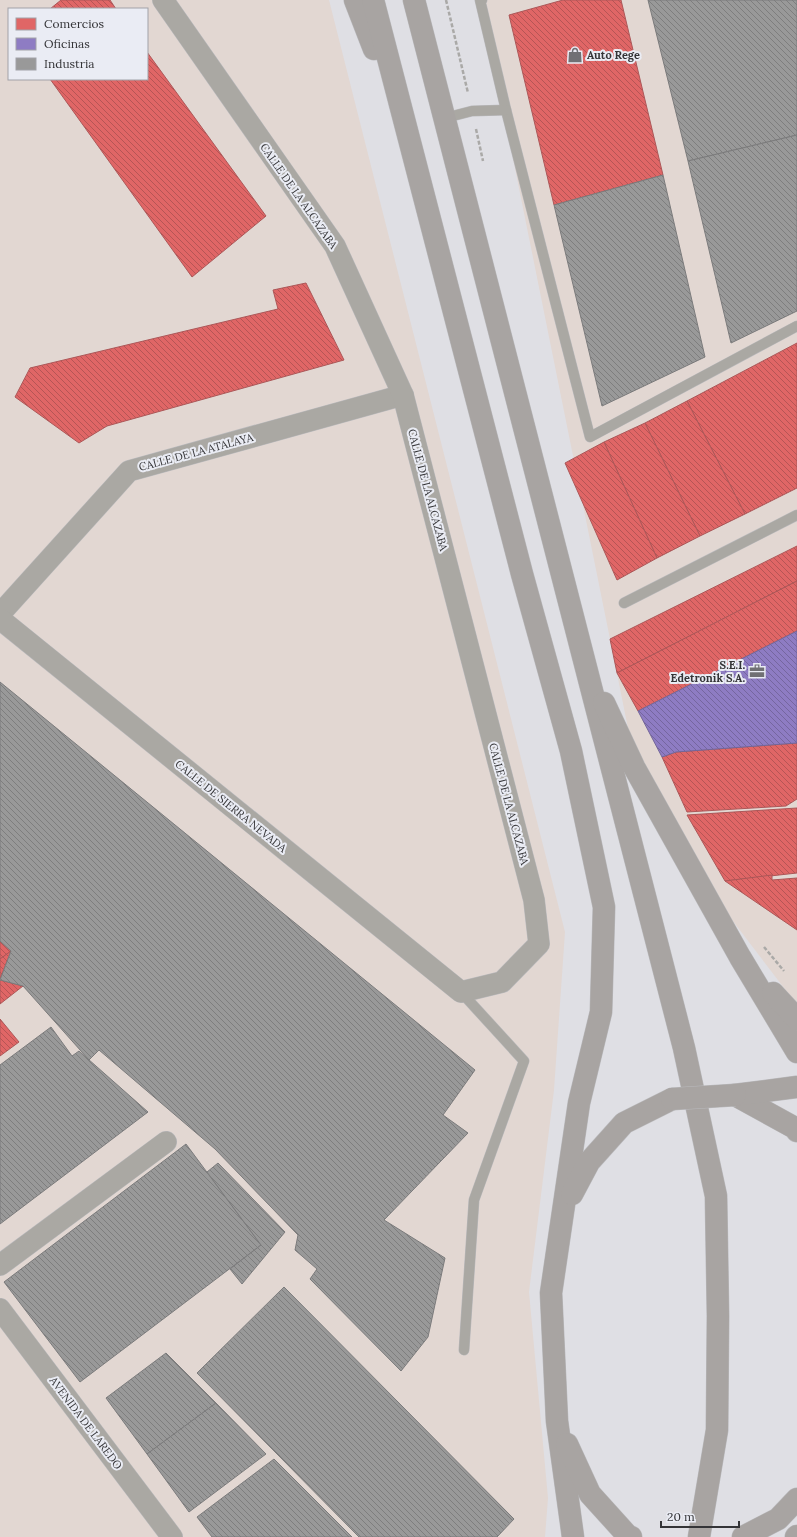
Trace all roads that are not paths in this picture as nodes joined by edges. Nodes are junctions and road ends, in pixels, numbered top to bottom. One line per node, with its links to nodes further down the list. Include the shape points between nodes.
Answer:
1 (163, 0): 10 (street, CALLE DE LA ALCAZABA, via 335,246)
2 (355, 0): 8 (highway)
3 (373, 0): 8 (highway)
4 (414, 0): 7 (highway)
5 (482, 0): 6 (lane)
6 (506, 110): 7 (lane, via 472,111); 9 (lane, via 590,437)
7 (445, 118): 15 (highway)
8 (412, 148): 24 (highway, via 522,574 571,751 604,907 601,1012 579,1103)
9 (797, 326)
10 (403, 395): 13 (street, CALLE DE LA ATALAYA, via 129,471); 17 (street, CALLE DE LA ALCAZABA, via 534,900 539,944 502,982)
11 (797, 515): 12 (lane)
12 (624, 604)
13 (0, 614)
14 (0, 619): 17 (street, CALLE DE SIERRA NEVADA)
15 (582, 657): 16 (highway, via 634,767); 33 (highway, via 684,1048 716,1196 717,1430)
16 (740, 957): 18 (highway); 19 (highway)
17 (461, 992): 27 (lane, via 524,1062 474,1200)
18 (797, 1019)
19 (797, 1052)
20 (797, 1087): 21 (highway)
21 (735, 1095): 22 (highway); 24 (highway, bridge, via 672,1099 624,1122 589,1162)
22 (797, 1131)
23 (166, 1142): 25 (street)
24 (564, 1211): 28 (highway, via 551,1293)
25 (0, 1265)
26 (0, 1309): 30 (street, AVENIDA DE LAREDO)
27 (464, 1350)
28 (557, 1421): 31 (highway); 32 (highway, via 590,1494)
29 (797, 1499): 34 (highway, via 778,1519)
30 (172, 1537)
31 (573, 1537)
32 (631, 1537)
33 (700, 1537)
34 (743, 1537)

